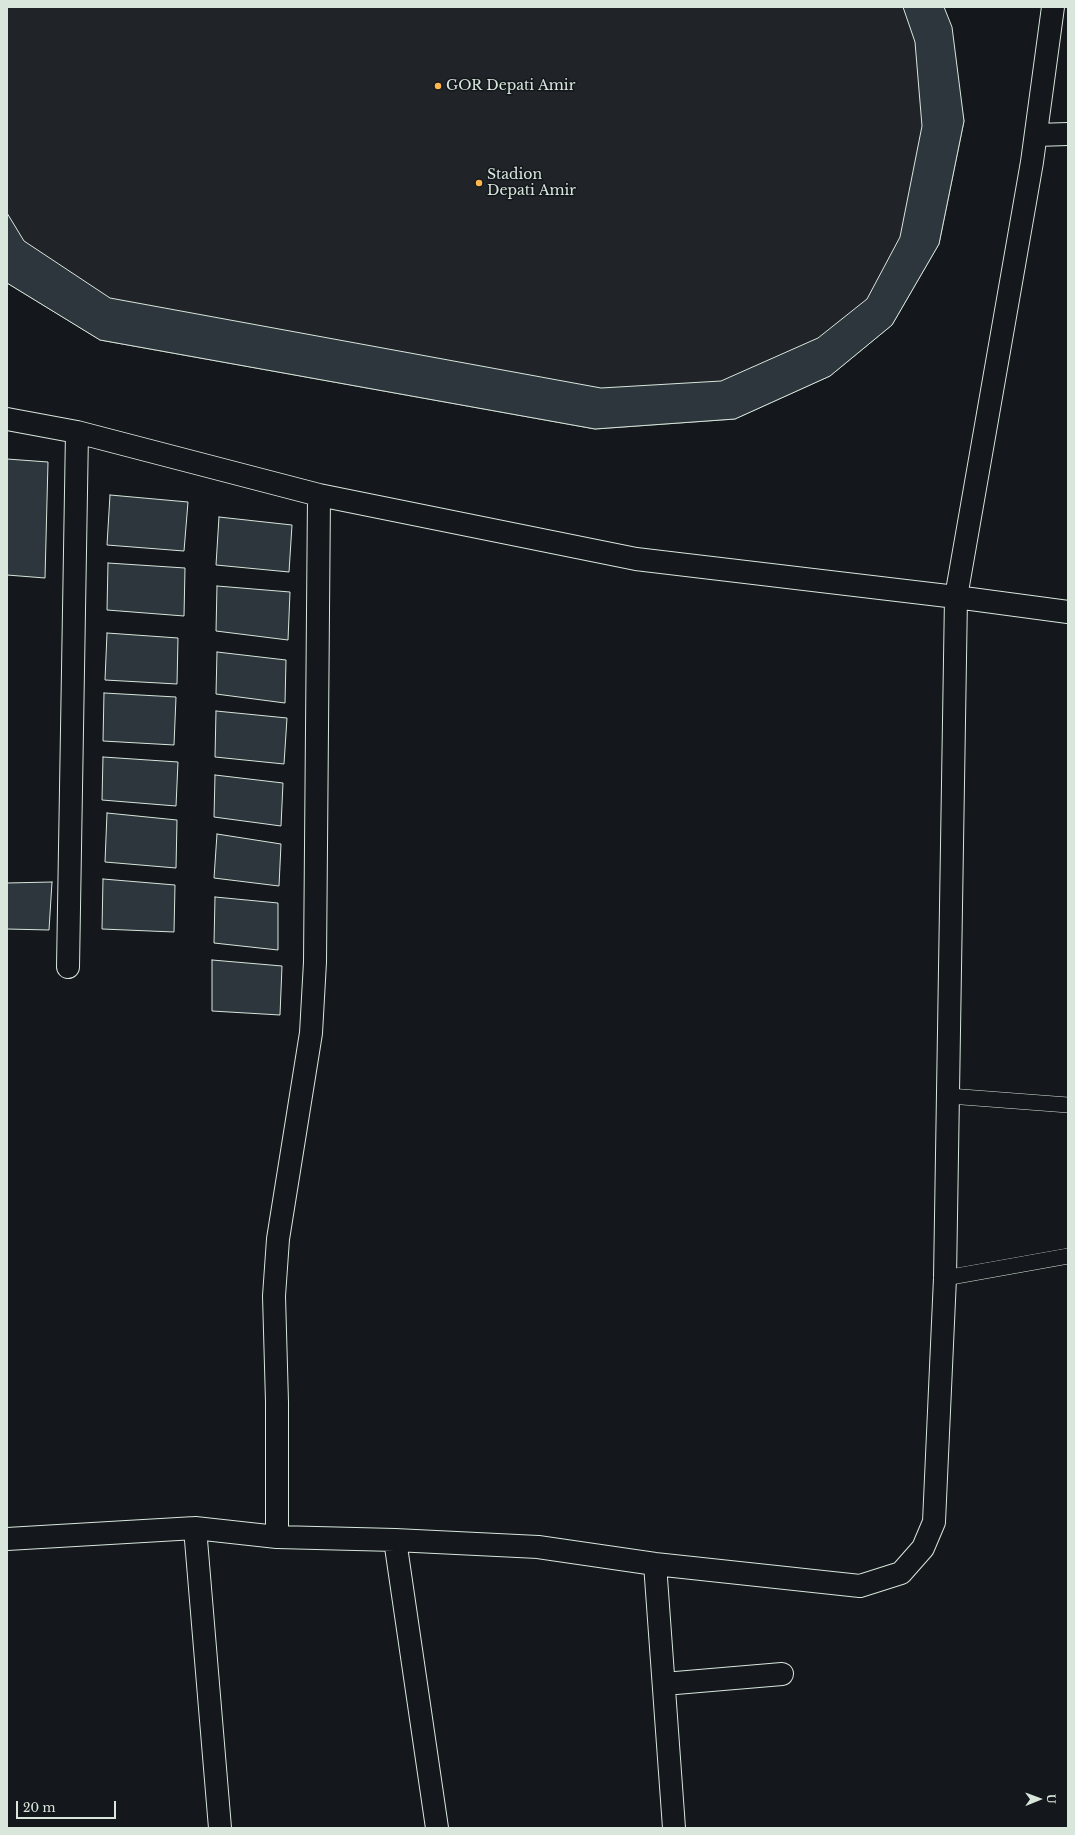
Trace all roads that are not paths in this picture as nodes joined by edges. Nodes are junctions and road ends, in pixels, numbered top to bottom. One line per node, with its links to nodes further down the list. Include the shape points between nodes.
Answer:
1 (1053, 7): 3 (street)
2 (1068, 134): 3 (street)
3 (1036, 135): 7 (street)
4 (7, 419): 5 (street)
5 (77, 432): 6 (street); 9 (street)
6 (319, 495): 7 (street, via 636,559); 15 (street, via 315,962 311,1033 278,1239 274,1296)
7 (956, 597): 8 (street); 10 (street)
8 (1068, 612)
9 (68, 966)
10 (949, 1096): 11 (lane); 13 (street)
11 (1068, 1105)
12 (1068, 1256): 13 (lane)
13 (945, 1278): 18 (street, via 934,1522 923,1548 901,1573 860,1586)
14 (195, 1528): 15 (street); 16 (street); 21 (street)
15 (277, 1537): 17 (street)
16 (7, 1539)
17 (395, 1540): 18 (street, via 538,1548); 22 (street)
18 (655, 1564): 20 (street)
19 (782, 1674): 20 (street)
20 (664, 1684): 23 (street)
21 (220, 1828)
22 (437, 1828)
23 (674, 1828)

